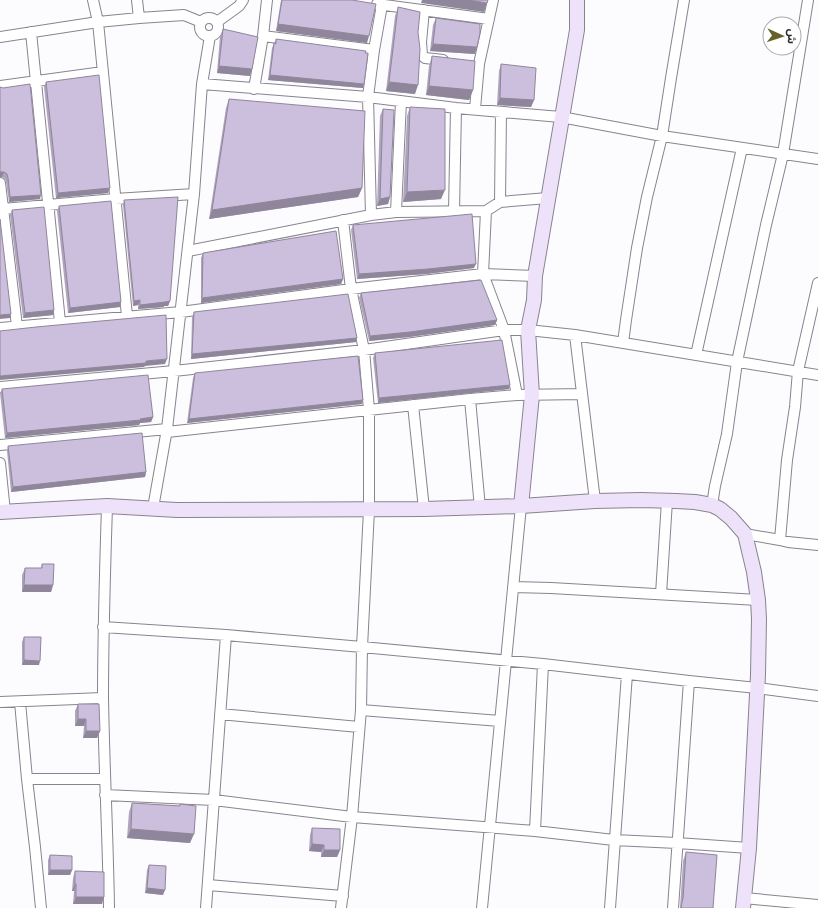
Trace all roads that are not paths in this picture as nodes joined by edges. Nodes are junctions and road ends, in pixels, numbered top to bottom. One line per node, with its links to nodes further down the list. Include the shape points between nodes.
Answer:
1 (93, 0): 15 (street)
2 (137, 0): 13 (street)
3 (243, 0): 17 (street, via 239,6)
4 (267, 0): 20 (street)
5 (493, 0): 14 (street)
6 (578, 0): 34 (street, via 577,30)
7 (684, 0): 35 (street)
8 (808, 0): 37 (street)
9 (367, 3): 11 (street)
10 (408, 4): 11 (street); 12 (street)
11 (382, 5): 22 (street)
12 (424, 10): 14 (street); 23 (street, via 422,55 425,58)
13 (139, 18): 15 (street); 16 (street, via 184,15)
14 (489, 19): 32 (street, via 475,63)
15 (98, 22): 18 (street); 24 (street)
16 (201, 22): 17 (street, via 208,18); 19 (street, via 202,33)
17 (216, 22): 19 (street, via 217,30)
18 (31, 32): 21 (street); 25 (street)
19 (210, 36): 26 (street)
20 (263, 36): 22 (street); 28 (street)
21 (0, 37)
22 (374, 50): 29 (street)
23 (449, 61)
24 (103, 72): 25 (street); 42 (street)
25 (36, 81): 27 (street); 44 (street)
26 (202, 84): 28 (street); 40 (street)
27 (0, 86)
28 (254, 88): 29 (street)
29 (368, 97): 30 (street); 49 (street)
30 (401, 101): 31 (street); 46 (street)
31 (456, 108): 32 (street); 45 (street)
32 (475, 109): 33 (street)
33 (501, 112): 34 (street); 43 (street)
34 (562, 117): 35 (street); 41 (street)
35 (662, 136): 36 (street); 64 (street, via 636,248)
36 (742, 148): 37 (street); 66 (street)
37 (783, 154): 38 (street); 67 (street)
38 (818, 159)
39 (0, 183): 48 (street)
40 (194, 194): 42 (street); 51 (street)
41 (548, 198): 43 (street); 53 (street)
42 (115, 199): 44 (street); 57 (street)
43 (500, 202): 47 (street)
44 (48, 204): 48 (street); 58 (street)
45 (454, 211): 46 (street); 47 (street)
46 (396, 212): 49 (street)
47 (486, 212): 52 (street)
48 (2, 215): 59 (street)
49 (371, 215): 50 (street)
50 (342, 220): 51 (street); 55 (street)
51 (188, 251): 56 (street)
52 (483, 274): 53 (street); 55 (street); 61 (street)
53 (536, 276): 62 (street)
54 (818, 283): 69 (street)
55 (351, 289): 56 (street); 65 (street)
56 (181, 312): 57 (street); 68 (street)
57 (127, 316): 58 (street)
58 (60, 322): 59 (street)
59 (17, 326): 60 (street)
60 (0, 328)
61 (504, 330): 62 (street); 65 (street); 73 (street)
62 (528, 330): 63 (street); 74 (street)
63 (575, 335): 64 (street); 72 (street)
64 (623, 343): 66 (street)
65 (364, 350): 68 (street); 77 (street)
66 (696, 355): 67 (street)
67 (737, 362): 69 (street); 83 (street, via 727,434)
68 (174, 371): 71 (street); 78 (street)
69 (798, 371): 70 (street); 92 (street)
70 (818, 375)
71 (0, 387)
72 (582, 394): 74 (street); 81 (street)
73 (517, 395): 74 (street); 75 (street)
74 (532, 395): 85 (street)
75 (470, 399): 76 (street); 87 (street)
76 (412, 405): 77 (street); 89 (street)
77 (369, 410): 78 (street); 88 (street)
78 (167, 430): 79 (street); 86 (street)
79 (0, 445)
80 (0, 463): 90 (street)
81 (595, 501): 82 (street); 85 (street)
82 (667, 501): 83 (street); 95 (street)
83 (712, 505): 91 (street, via 731,518)
84 (107, 506): 86 (street); 90 (street); 97 (street)
85 (521, 506): 87 (street); 94 (street)
86 (153, 508): 88 (street)
87 (480, 508): 89 (street)
88 (370, 510): 89 (street); 99 (street)
89 (424, 510)
90 (3, 512)
91 (745, 534): 92 (street); 96 (street)
92 (780, 540): 93 (street)
93 (818, 545)
94 (513, 587): 95 (street); 100 (street)
95 (661, 594): 96 (street)
96 (758, 600): 104 (street)
97 (104, 627): 98 (street); 106 (street)
98 (226, 635): 99 (street); 110 (street)
99 (362, 647): 100 (street); 109 (street)
100 (506, 661): 101 (street); 111 (street)
101 (543, 664): 102 (street); 119 (street)
102 (627, 674): 103 (street); 120 (street)
103 (689, 681): 104 (street); 121 (street)
104 (757, 688): 105 (street); 122 (street)
105 (818, 696)
106 (103, 698): 108 (street); 114 (street)
107 (0, 702): 108 (street)
108 (20, 702): 113 (street)
109 (361, 710): 111 (street); 112 (street)
110 (220, 714): 112 (street); 116 (street)
111 (500, 721): 118 (street)
112 (359, 727): 117 (street)
113 (27, 779): 114 (street); 127 (street)
114 (105, 779): 115 (street)
115 (105, 795): 116 (street); 128 (street)
116 (214, 800): 117 (street); 123 (street)
117 (352, 817): 118 (street); 124 (street)
118 (490, 828): 119 (street); 131 (street)
119 (534, 831): 120 (street)
120 (614, 840): 121 (street); 132 (street)
121 (678, 843): 122 (street); 133 (street)
122 (749, 848): 125 (street)
123 (208, 885): 124 (street); 129 (street)
124 (343, 896): 130 (street)
125 (743, 903): 126 (street)
126 (818, 905)
127 (41, 908)
128 (109, 908)
129 (206, 908)
130 (341, 908)
131 (482, 908)
132 (610, 908)
133 (673, 908)

